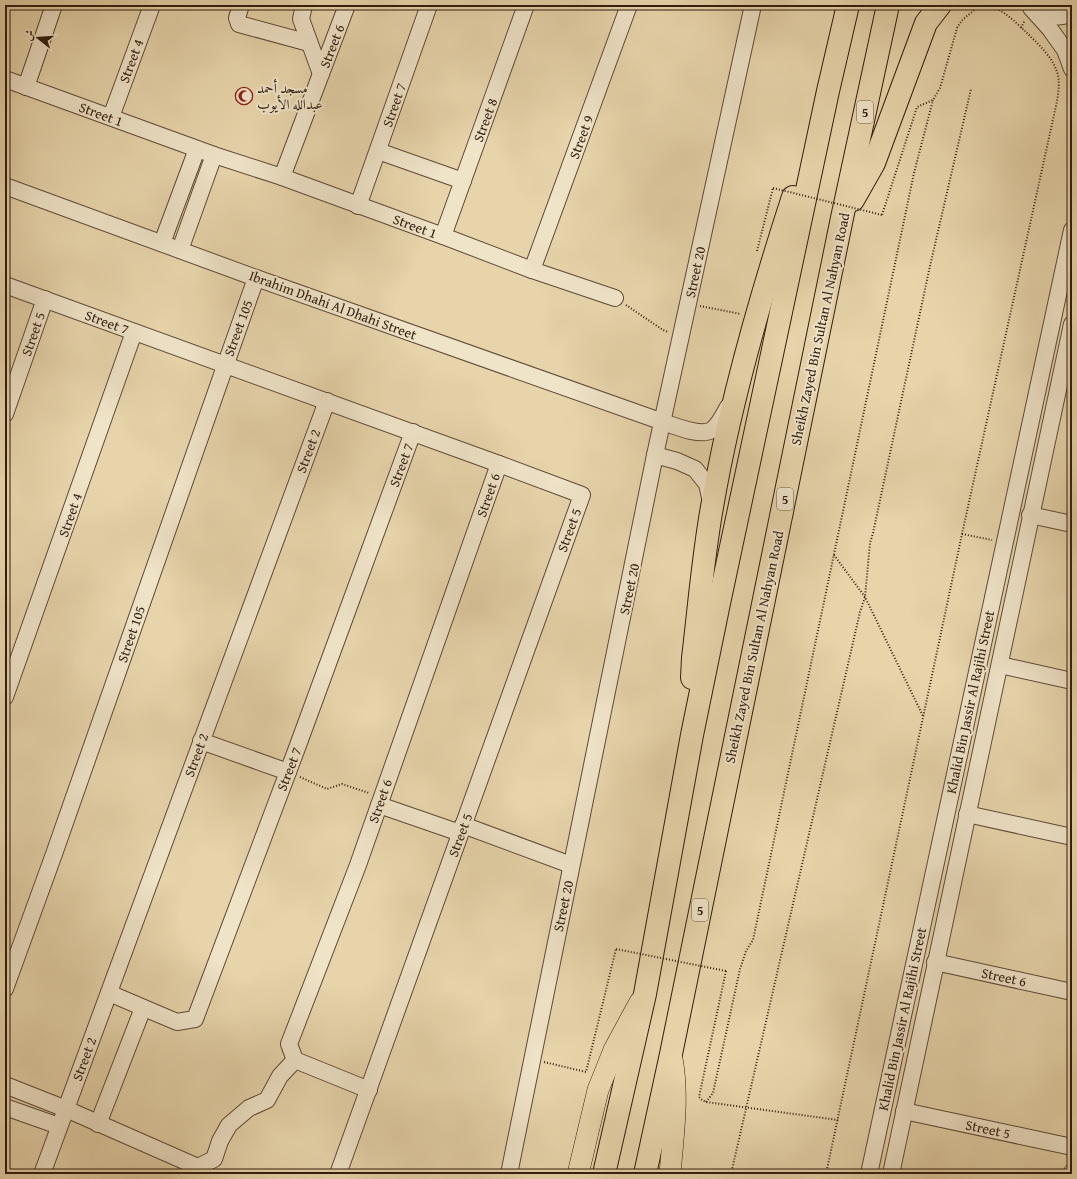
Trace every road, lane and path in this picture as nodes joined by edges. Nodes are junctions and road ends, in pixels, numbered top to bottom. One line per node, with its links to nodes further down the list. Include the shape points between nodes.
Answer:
1 (54, 5): 19 (street)
2 (152, 5): 23 (street, Street 4)
3 (241, 5): 15 (street, via 237,18 239,24)
4 (304, 5): 15 (street, via 301,19)
5 (347, 5): 17 (street, Street 6)
6 (429, 5): 25 (street, Street 7)
7 (526, 5): 28 (street, Street 8)
8 (629, 5): 37 (street, Street 9)
9 (753, 5): 42 (street, Street 20)
10 (848, 5): 21 (highway)
11 (888, 5): 32 (highway, Sheikh Zayed Bin Sultan Al Nahyan Road / 5)
12 (940, 5): 32 (highway, via 926,23 874,163)
13 (1030, 7): 14 (street, via 1044,15 1059,17); 16 (street, via 1065,50)
14 (1072, 14)
15 (309, 43): 17 (street)
16 (1072, 69)
17 (321, 74): 27 (street, Street 6)
18 (5, 79): 19 (street, Street 1)
19 (26, 87): 23 (street, Street 1)
20 (971, 89): 63 (path, via 870,543)
21 (828, 91): 49 (highway, via 777,244); 71 (highway)
22 (933, 100): 30 (path, bridge, via 917,107 882,215); 60 (path, via 942,82 961,19 978,8 988,7 1012,18 1045,50 1053,61 1058,76 1052,124); 62 (path, via 914,173)
23 (111, 117): 24 (street, Street 1)
24 (198, 149): 26 (street, Street 1); 35 (street)
25 (378, 151): 28 (street); 31 (street, Street 7)
26 (214, 155): 27 (street, Street 1); 36 (street)
27 (282, 177): 31 (street, Street 1)
28 (463, 181): 34 (street, Street 8)
29 (5, 186): 35 (street, Ibrahim Dhahi Al Dhahi Street)
30 (773, 188)
31 (358, 206): 34 (street, Street 1)
32 (842, 218): 87 (highway, Sheikh Zayed Bin Sultan Al Nahyan Road / 5)
33 (1072, 230): 61 (street, Khalid Bin Jassir Al Rajihi Street)
34 (444, 236): 37 (street, Street 1)
35 (162, 243): 36 (street, Ibrahim Dhahi Al Dhahi Street)
36 (180, 250): 38 (street, Ibrahim Dhahi Al Dhahi Street)
37 (532, 270): 40 (street, Street 1)
38 (256, 278): 47 (street, Street 105); 52 (street, Ibrahim Dhahi Al Dhahi Street)
39 (5, 285): 41 (street, Street 7)
40 (616, 298): 46 (path, via 664,330)
41 (45, 299): 45 (street, Street 7); 51 (street, Street 5)
42 (688, 304): 43 (path); 46 (street, Street 20)
43 (742, 315)
44 (1072, 324): 48 (street, Khalid Bin Jassir Al Rajihi Street)
45 (134, 332): 47 (street, Street 7); 65 (street, Street 4)
46 (681, 336): 52 (street, Street 20)
47 (225, 364): 50 (street, Street 7); 82 (street, Street 105)
48 (1067, 367): 58 (street, Khalid Bin Jassir Al Rajihi Street)
49 (735, 393): 52 (street, Ibrahim Dhahi Al Dhahi Street, via 725,413 711,430 693,431); 57 (highway)
50 (327, 401): 53 (street, Street 7); 72 (street, Street 2)
51 (5, 414)
52 (663, 422): 54 (street, Street 20)
53 (413, 432): 55 (street, Street 7); 75 (street, Street 7)
54 (655, 455): 57 (street, via 695,469 707,484); 80 (street, Street 20)
55 (499, 464): 56 (street, Street 7); 76 (street, Street 6)
56 (582, 495): 78 (street, Street 5)
57 (712, 508): 71 (highway, via 693,658)
58 (1030, 515): 59 (street); 64 (street, Khalid Bin Jassir Al Rajihi Street)
59 (1072, 524)
60 (962, 534): 61 (path); 69 (path)
61 (1004, 543): 68 (street, Khalid Bin Jassir Al Rajihi Street)
62 (834, 555): 63 (path); 92 (path, via 753,940 740,969 713,1094)
63 (865, 597): 69 (path); 94 (path)
64 (1000, 665): 66 (street); 70 (street, Khalid Bin Jassir Al Rajihi Street)
65 (9, 671): 67 (street, Street 4)
66 (1072, 681)
67 (5, 697)
68 (967, 714): 70 (street, via 975,724); 73 (street, Khalid Bin Jassir Al Rajihi Street)
69 (923, 717): 97 (path)
70 (987, 722): 74 (street, Khalid Bin Jassir Al Rajihi Street)
71 (692, 735): 85 (highway)
72 (201, 741): 75 (street); 84 (street, Street 2)
73 (959, 751): 74 (street, via 974,751); 111 (street, Khalid Bin Jassir Al Rajihi Street)
74 (980, 756): 77 (street, Khalid Bin Jassir Al Rajihi Street)
75 (288, 772): 76 (path, via 327,789 342,784); 86 (street, Street 7, via 195,1019 177,1022)
76 (380, 801): 78 (street); 89 (street, Street 6, via 289,1044)
77 (967, 814): 79 (street); 81 (street, Khalid Bin Jassir Al Rajihi Street)
78 (462, 829): 80 (street); 91 (street, Street 5)
79 (1072, 837)
80 (571, 865): 88 (street, Street 20)
81 (935, 962): 83 (street, Street 6); 96 (street, Khalid Bin Jassir Al Rajihi Street)
82 (5, 989)
83 (1072, 992)
84 (108, 993): 86 (street, Street 7); 95 (street, Street 2)
85 (645, 994): 105 (main road, via 620,1038 598,1090); 106 (highway)
86 (143, 1008): 98 (street)
87 (670, 1054): 107 (highway, Sheikh Zayed Bin Sultan Al Nahyan Road / 5); 108 (main road, Sheikh Zayed Bin Sultan Al Nahyan Road, via 675,1076 676,1100)
88 (532, 1059): 92 (path, bridge, via 586,1072 616,949 726,971 699,1096); 104 (street, Street 20)
89 (295, 1060): 91 (street); 101 (street, via 280,1076 267,1100 249,1108 229,1125 220,1140 214,1159)
90 (5, 1085): 95 (street)
91 (369, 1090): 103 (street, Street 5)
92 (706, 1102): 94 (path)
93 (5, 1107): 99 (street)
94 (746, 1108): 97 (path); 109 (path)
95 (66, 1109): 98 (street); 99 (street, Street 2)
96 (904, 1111): 100 (street, Street 5); 112 (street, Khalid Bin Jassir Al Rajihi Street)
97 (838, 1120): 110 (path)
98 (98, 1124): 101 (street)
99 (59, 1126): 102 (street, Street 2)
100 (1072, 1147)
101 (197, 1171)
102 (42, 1174)
103 (338, 1174)
104 (509, 1174)
105 (578, 1174)
106 (604, 1174)
107 (645, 1174)
108 (670, 1174)
109 (731, 1174)
110 (826, 1174)
111 (869, 1174)
112 (891, 1174)

